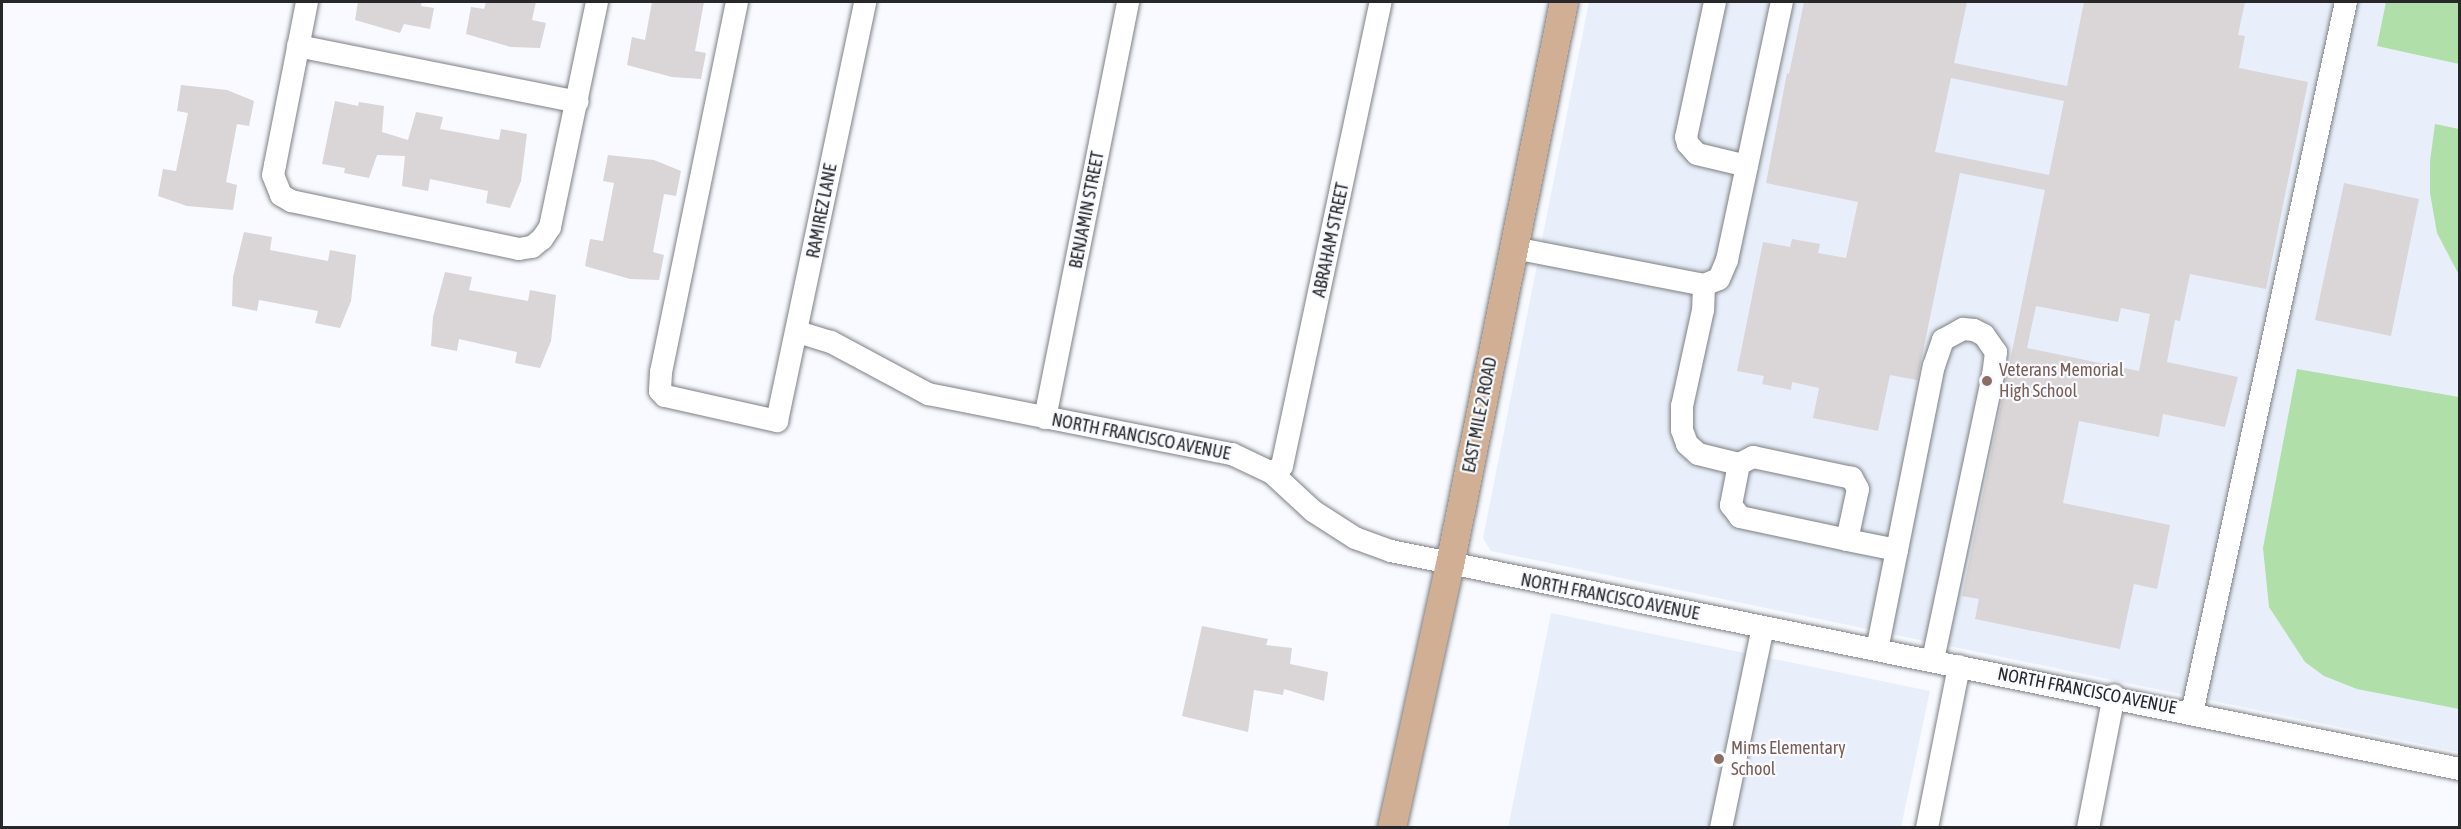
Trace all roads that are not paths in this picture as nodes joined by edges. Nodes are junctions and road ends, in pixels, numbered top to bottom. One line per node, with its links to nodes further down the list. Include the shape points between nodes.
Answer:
1 (308, 2): 11 (street)
2 (597, 2): 12 (street)
3 (737, 2): 16 (street, RAMIREZ LANE, via 660,391 665,396 777,421)
4 (865, 2): 16 (street, RAMIREZ LANE)
5 (1128, 2): 17 (street, BENJAMIN STREET)
6 (1381, 2): 19 (street, ABRAHAM STREET, via 1282,466)
7 (1564, 2): 14 (main road, EAST MILE 2 ROAD)
8 (1715, 2): 13 (street, via 1686,137 1697,154)
9 (1782, 2): 13 (street)
10 (2346, 2): 28 (street)
11 (298, 46): 12 (street); 12 (street, via 273,175 281,195 291,201 519,249 532,247 550,227)
12 (577, 102)
13 (1747, 166): 15 (street, via 1724,269 1719,279)
14 (1514, 249): 15 (street); 22 (main road, EAST MILE 2 ROAD)
15 (1704, 285): 18 (street, via 1682,406 1682,430 1687,444 1698,454)
16 (798, 332): 17 (street, NORTH FRANCISCO AVENUE, via 831,342 928,394)
17 (1045, 418): 19 (street, NORTH FRANCISCO AVENUE, via 1232,454)
18 (1739, 464): 20 (street, via 1731,505 1736,514); 20 (street, via 1753,457 1852,478 1858,489)
19 (1272, 473): 22 (street, NORTH FRANCISCO AVENUE, via 1313,511 1355,538)
20 (1847, 540): 21 (street)
21 (1897, 550): 24 (street); 25 (street, via 1938,353 1943,340 1954,332 1974,330 1984,335 1996,352)
22 (1450, 565): 23 (street, NORTH FRANCISCO AVENUE); 30 (main road, EAST MILE 2 ROAD)
23 (1763, 627): 24 (street, NORTH FRANCISCO AVENUE); 31 (street)
24 (1877, 650): 25 (street, NORTH FRANCISCO AVENUE)
25 (1933, 660): 26 (street, NORTH FRANCISCO AVENUE)
26 (1959, 666): 27 (street, NORTH FRANCISCO AVENUE); 32 (street)
27 (2114, 696): 28 (street, NORTH FRANCISCO AVENUE); 33 (street)
28 (2192, 713): 29 (street, NORTH FRANCISCO AVENUE)
29 (2460, 769)
30 (1392, 828)
31 (1721, 828)
32 (1927, 828)
33 (2088, 828)

